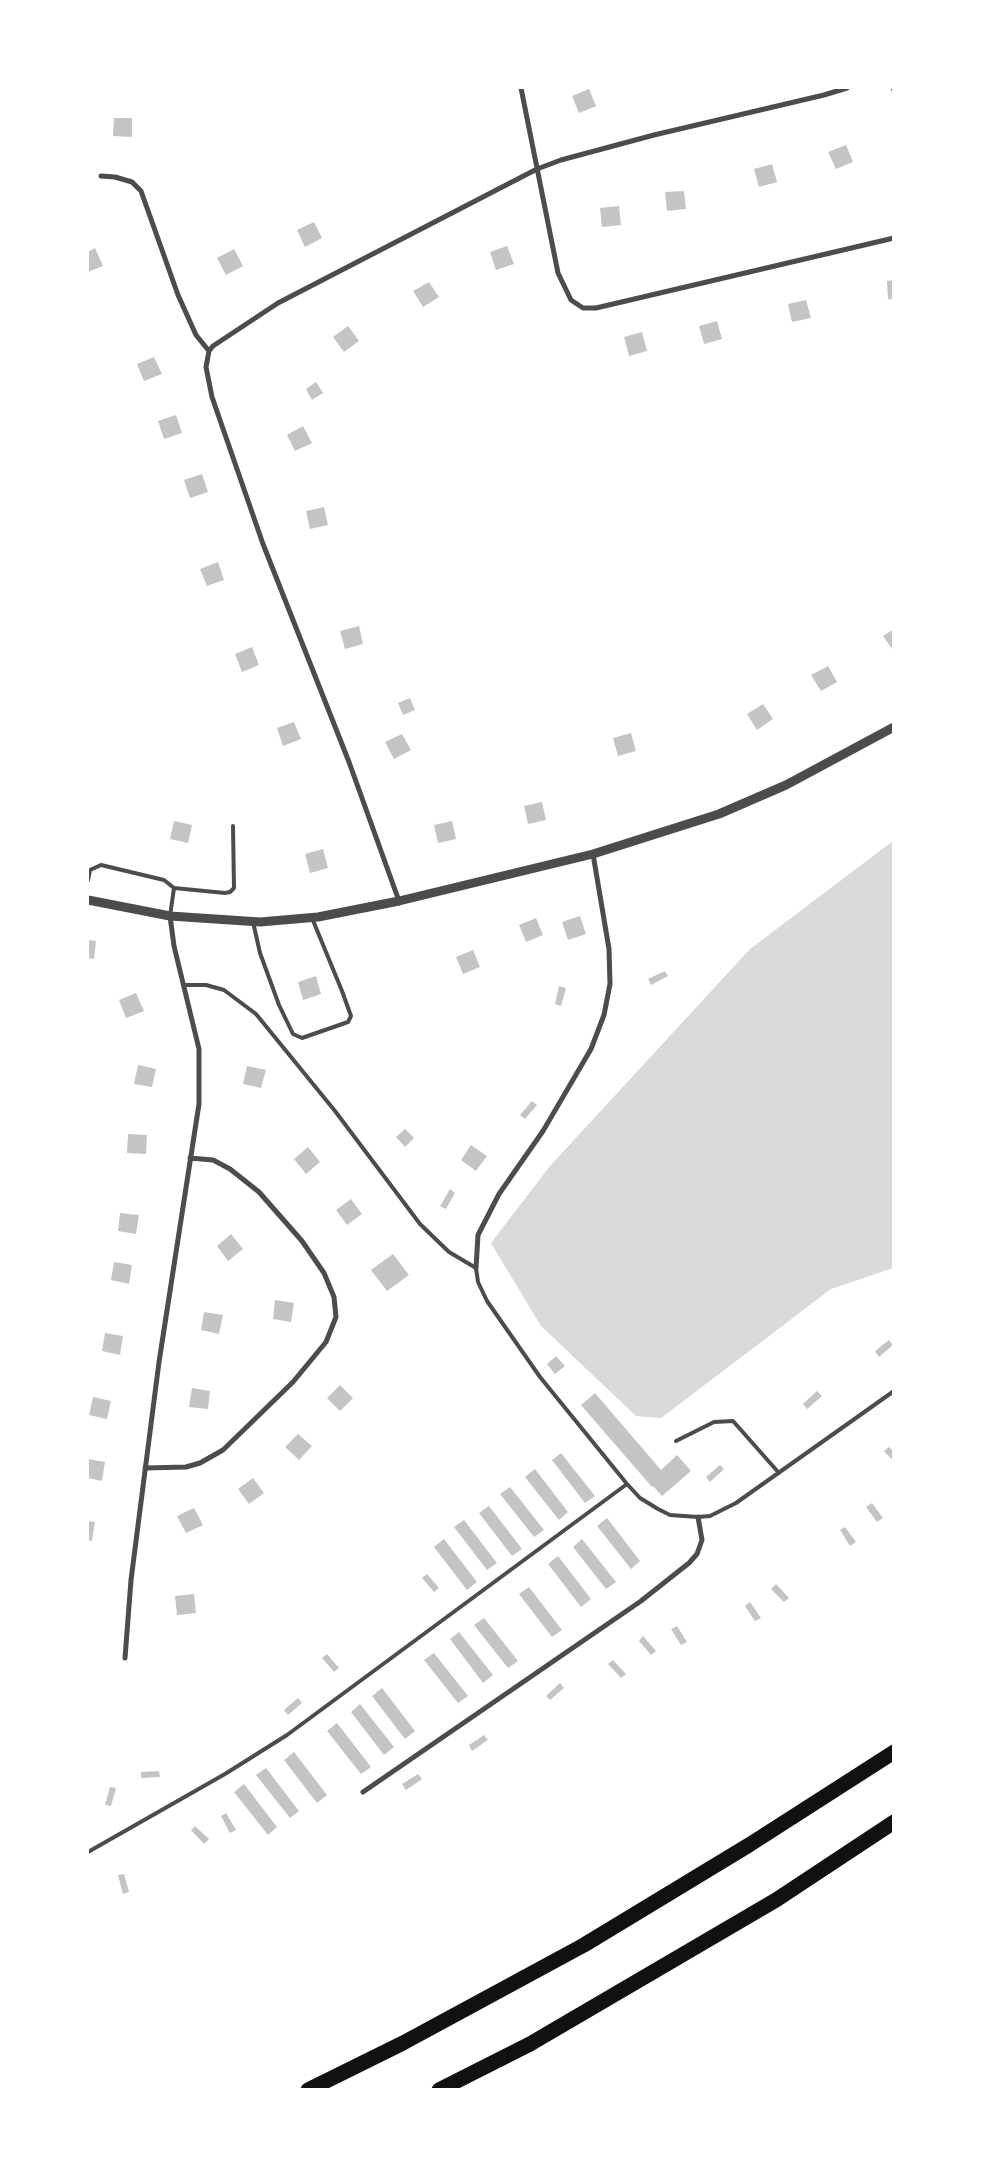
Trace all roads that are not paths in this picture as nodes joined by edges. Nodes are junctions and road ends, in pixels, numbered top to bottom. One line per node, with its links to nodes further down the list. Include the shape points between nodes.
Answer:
1 (521, 88): 3 (street)
2 (847, 88): 3 (street, via 654,135)
3 (537, 169): 5 (street, via 558,270 571,300 583,308 596,308); 6 (street, via 278,303)
4 (101, 176): 6 (street, via 132,182 141,191 178,295 196,335)
5 (894, 238)
6 (209, 351): 13 (street, via 206,367 212,397 263,544 349,762)
7 (894, 727): 9 (street, via 786,785 719,814)
8 (233, 826): 11 (lane, via 234,888 225,893)
9 (593, 854): 13 (street); 19 (street, via 609,949 610,984 604,1014 591,1049 478,1235)
10 (88, 880): 11 (lane, via 90,870 101,866 164,880)
11 (174, 888): 14 (lane)
12 (88, 900): 14 (street)
13 (399, 901): 15 (street)
14 (170, 916): 16 (street); 17 (street)
15 (311, 917): 16 (street); 16 (lane, via 351,1016 348,1022 302,1038 294,1034 279,1005 260,953)
16 (253, 922)
17 (184, 984): 18 (street, via 199,1049 199,1104); 19 (lane, via 206,984 224,990 256,1014 335,1111 420,1224 449,1252)
18 (190, 1158): 22 (street); 22 (street, via 213,1160 259,1192 324,1273 334,1297 336,1317 326,1342 298,1376 224,1450 186,1467)
19 (476, 1268): 24 (lane, via 478,1282 487,1301 540,1376)
20 (894, 1391): 23 (lane)
21 (676, 1441): 23 (lane, via 714,1422 733,1421)
22 (146, 1468): 26 (street)
23 (779, 1473): 25 (lane, via 736,1503 710,1516)
24 (627, 1484): 25 (lane, via 658,1510 670,1515); 30 (lane, via 287,1735)
25 (698, 1518): 28 (street, via 702,1540 697,1554 689,1563 641,1601)
26 (125, 1658)
27 (894, 1752): 31 (highway, via 584,1945 403,2043)
28 (364, 1792)
29 (894, 1822): 32 (highway, via 751,1914 530,2044)
30 (88, 1852)
31 (308, 2090)
32 (439, 2090)

